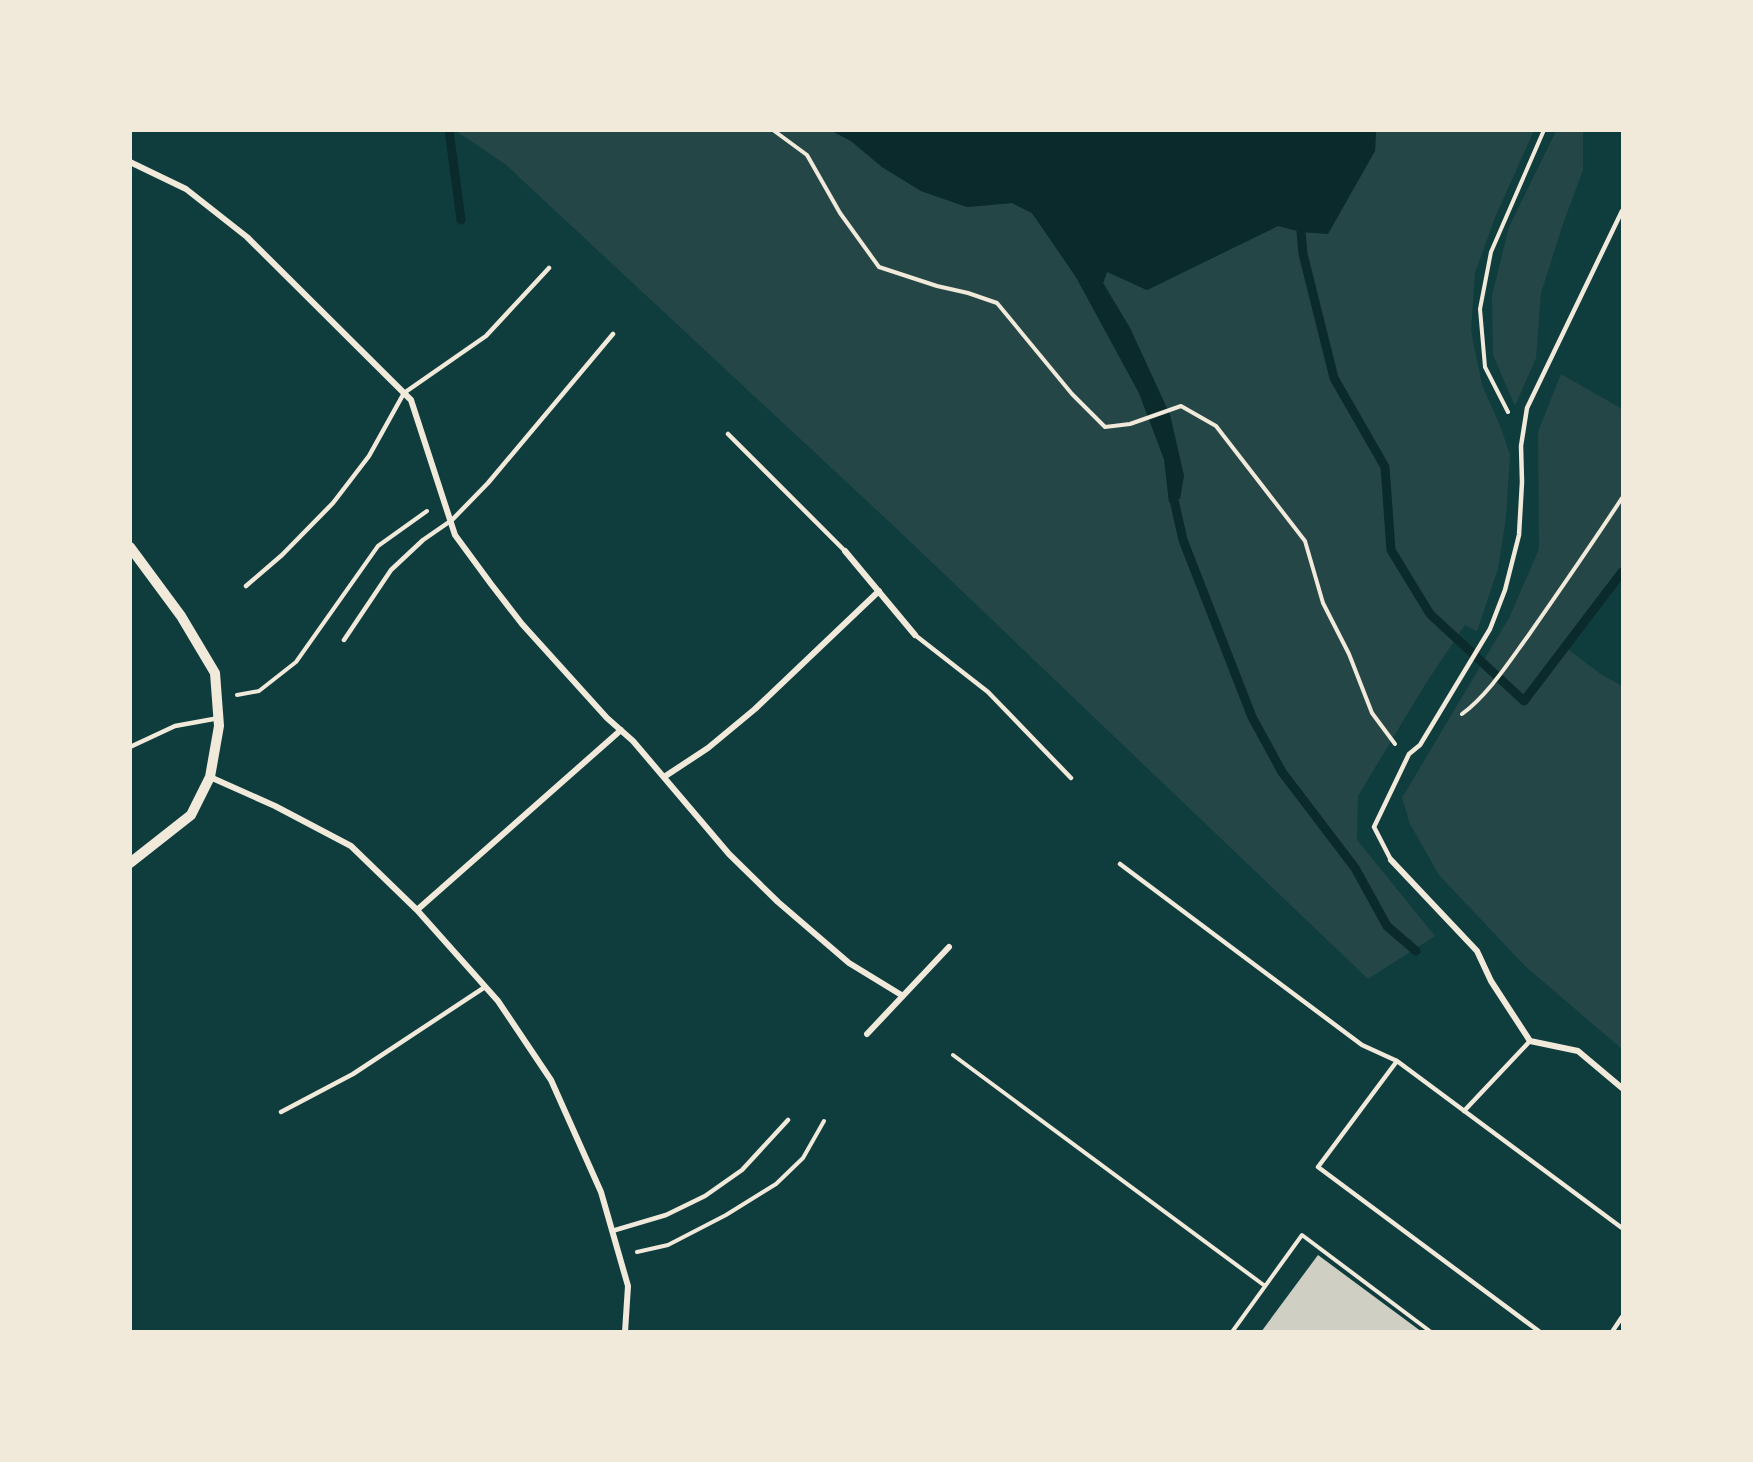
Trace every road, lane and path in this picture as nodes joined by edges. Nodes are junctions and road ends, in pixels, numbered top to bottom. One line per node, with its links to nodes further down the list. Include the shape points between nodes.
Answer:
1 (773, 130): 24 (path, via 807,155 840,213 879,267 997,303 1072,394 1105,427 1130,424 1181,406 1216,426 1305,541 1323,603 1372,713)
2 (1544, 130): 9 (path, via 1491,252 1480,309 1485,367)
3 (130, 162): 7 (street, via 186,189 247,237)
4 (1623, 211): 9 (lane, via 1527,408)
5 (549, 268): 7 (lane, via 486,336)
6 (613, 334): 12 (lane, via 488,483)
7 (404, 393): 10 (street, via 411,400); 15 (lane, via 369,456 333,503)
8 (728, 434): 14 (lane)
9 (1522, 436): 24 (lane, via 1519,535 1490,629 1420,745)
10 (444, 498): 12 (street); 19 (path, via 378,546 296,662 259,692)
11 (1623, 498): 20 (path, via 1569,579)
12 (452, 520): 18 (lane, via 391,570); 22 (street, via 455,535 522,624)
13 (130, 547): 19 (street, via 181,616 215,673)
14 (845, 551): 16 (street)
15 (246, 586)
16 (879, 591): 17 (street); 26 (street, via 755,709 708,748)
17 (915, 635): 27 (lane, via 988,692)
18 (344, 640)
19 (217, 698): 21 (street)
20 (1473, 706)
21 (219, 718): 23 (lane, via 175,726); 25 (street)
22 (621, 730): 26 (street); 31 (street)
23 (130, 747)
24 (1406, 759): 28 (lane, via 1374,827)
25 (210, 777): 29 (street, via 191,815); 31 (street, via 351,846)
26 (664, 777): 34 (street, via 729,854 778,902 849,963)
27 (1071, 778)
28 (1391, 860): 36 (street, via 1477,951 1491,981)
29 (130, 863)
30 (1120, 864): 38 (lane, via 1362,1045)
31 (417, 910): 33 (street)
32 (949, 947): 34 (street)
33 (485, 987): 41 (lane, via 352,1074); 45 (street, via 551,1080 601,1192)
34 (903, 996): 35 (street)
35 (867, 1034)
36 (1530, 1041): 39 (street, via 1578,1051); 40 (lane)
37 (953, 1054): 47 (path)
38 (1397, 1061): 40 (lane); 52 (lane, via 1318,1167)
39 (1623, 1088)
40 (1464, 1111): 44 (lane)
41 (281, 1112)
42 (788, 1120): 45 (lane, via 742,1170 705,1196 666,1215)
43 (824, 1121): 46 (path, via 803,1158 776,1184 668,1245)
44 (1623, 1228)
45 (612, 1231): 46 (street)
46 (619, 1257): 49 (street, via 628,1286)
47 (1265, 1286): 50 (path); 51 (path, via 1302,1235)
48 (1623, 1317): 53 (lane)
49 (625, 1332)
50 (1232, 1332)
51 (1431, 1332)
52 (1540, 1332)
53 (1612, 1332)

